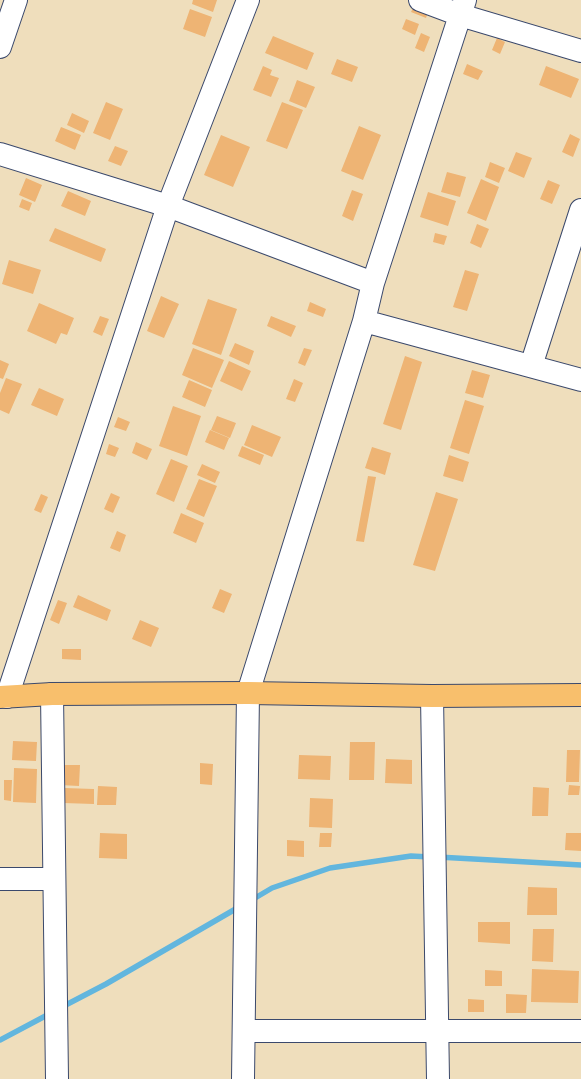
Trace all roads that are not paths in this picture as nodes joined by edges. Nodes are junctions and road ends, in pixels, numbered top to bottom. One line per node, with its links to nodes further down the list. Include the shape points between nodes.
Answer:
1 (16, 0): 5 (street)
2 (248, 0): 8 (street)
3 (420, 0): 4 (street)
4 (463, 8): 6 (street); 10 (street)
5 (0, 47)
6 (581, 51)
7 (0, 154): 8 (street)
8 (168, 206): 10 (street); 18 (street)
9 (581, 210): 12 (street)
10 (373, 283): 11 (street)
11 (364, 322): 12 (street); 14 (street)
12 (531, 366): 13 (street)
13 (581, 380)
14 (248, 693): 15 (main road); 17 (main road); 21 (street)
15 (52, 694): 18 (main road); 20 (street)
16 (581, 695): 17 (main road)
17 (432, 696): 22 (street)
18 (3, 697)
19 (0, 879): 20 (street)
20 (54, 879): 24 (street)
21 (244, 1031): 22 (street); 25 (street)
22 (437, 1031): 23 (street); 26 (street)
23 (581, 1031)
24 (57, 1079)
25 (243, 1079)
26 (438, 1079)

